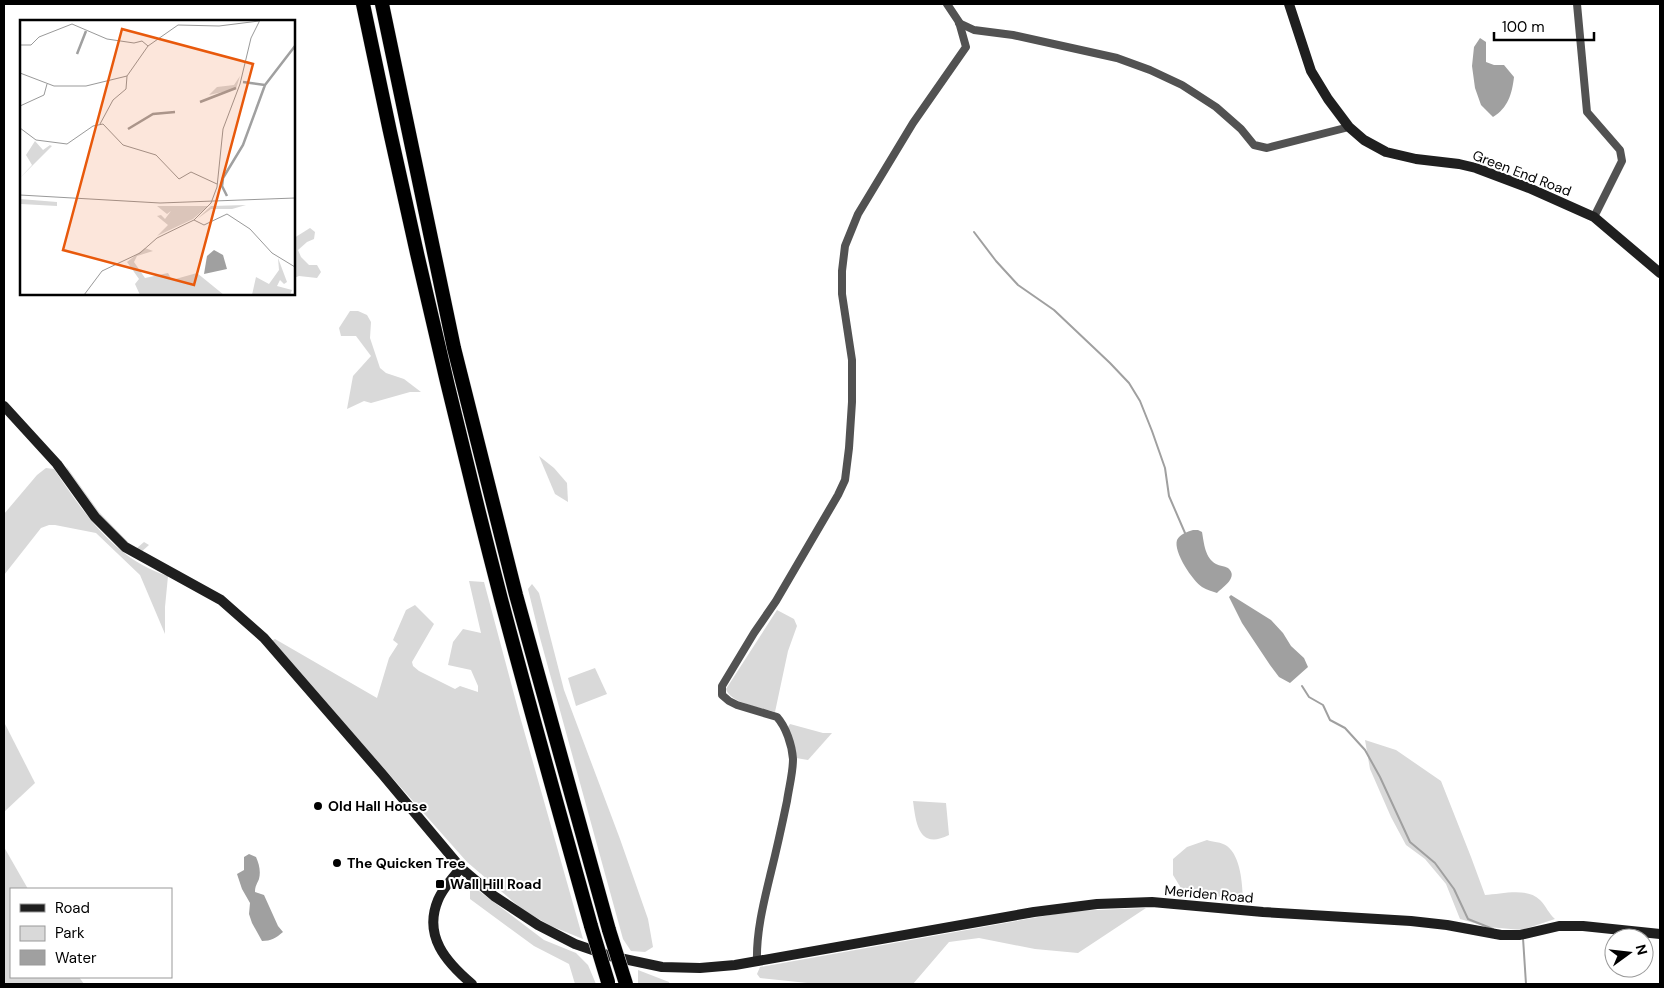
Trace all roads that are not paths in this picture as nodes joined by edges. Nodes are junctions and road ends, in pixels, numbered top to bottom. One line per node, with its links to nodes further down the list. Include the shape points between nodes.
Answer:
1 (363, 4): 16 (highway, bridge, via 392,145 470,475)
2 (382, 4): 18 (highway, bridge, via 482,462 516,595)
3 (947, 4): 6 (street)
4 (1289, 4): 9 (main road, Green End Road, via 1311,71)
5 (1577, 4): 10 (street, via 1587,112 1620,150 1622,161)
6 (959, 22): 7 (street); 8 (street)
7 (974, 30): 8 (street); 9 (street, via 1013,35 1117,58 1150,70 1182,85 1216,107 1254,145 1267,148)
8 (966, 47): 15 (street, via 913,123 850,230 842,271 842,294 852,360 845,480 819,529 722,686 722,695 737,706 777,717 789,739 793,758 781,832 756,944)
9 (1349, 127): 10 (main road, Green End Road, via 1386,152 1476,168)
10 (1594, 217): 11 (main road, Green End Road)
11 (1660, 273)
12 (4, 406): 13 (main road, Meriden Road, via 57,464 95,517 125,547 221,600 264,638)
13 (461, 868): 15 (main road, Meriden Road, via 494,896 538,925 575,944 610,956 662,967 700,968); 17 (main road, via 438,900 434,931 439,947 453,968)
14 (1660, 934): 15 (main road, Meriden Road, via 1559,926 1501,935 1412,920 1152,902 1097,904 1034,912)
15 (757, 962)
16 (609, 983)
17 (472, 984)
18 (626, 984)

